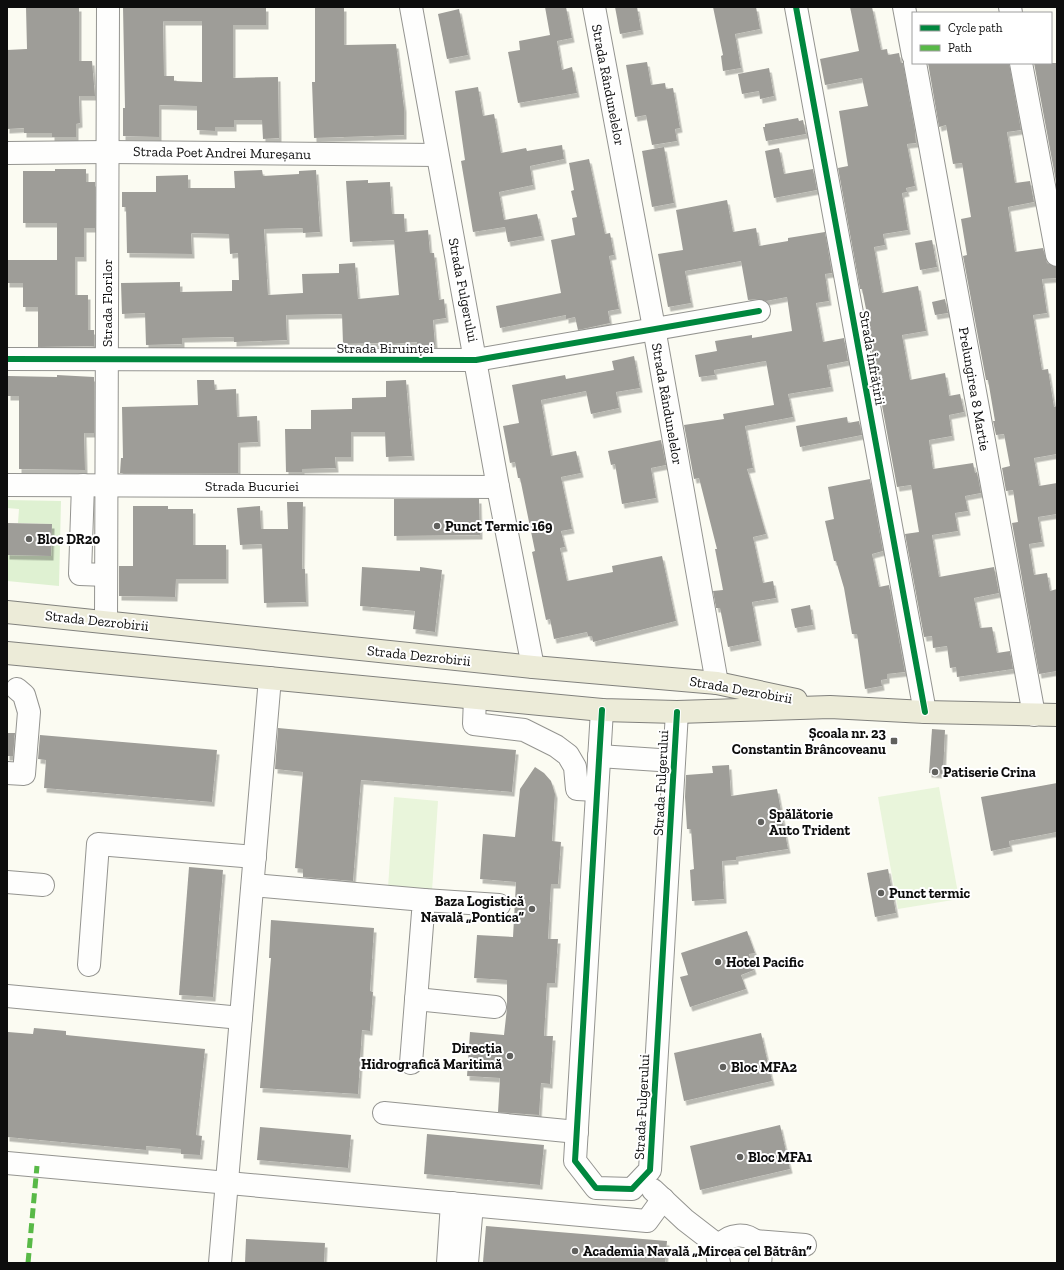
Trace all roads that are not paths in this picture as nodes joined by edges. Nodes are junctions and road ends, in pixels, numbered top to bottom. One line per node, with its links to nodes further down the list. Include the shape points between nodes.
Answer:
1 (108, 7): 9 (street, Strada Florilor)
2 (411, 7): 11 (street, Strada Fulgerului)
3 (594, 7): 14 (street, Strada Rândunelelor)
4 (796, 7): 34 (street, Strada Înfrățirii)
5 (904, 7): 6 (street)
6 (912, 50)
7 (914, 64): 35 (street, Prelungirea 8 Martie)
8 (1021, 64): 12 (street)
9 (108, 152): 10 (street, Strada Poet Andrei Mureșanu); 11 (street, Strada Poet Andrei Mureșanu); 16 (street, Strada Florilor)
10 (7, 153)
11 (437, 155): 17 (street, Strada Fulgerului)
12 (1057, 255)
13 (759, 311): 14 (street, Strada Biruinței)
14 (654, 328): 17 (street, Strada Biruinței); 28 (street, Strada Rândunelelor)
15 (7, 359): 16 (street, Strada Biruinței)
16 (107, 359): 17 (street, Strada Biruinței); 20 (street, Strada Florilor)
17 (476, 360): 21 (street, Strada Fulgerului)
18 (7, 485): 19 (street, Strada Bucuriei)
19 (82, 485): 20 (street, Strada Bucuriei); 22 (street, via 80,574)
20 (107, 485): 21 (street, Strada Bucuriei); 22 (street, Strada Florilor)
21 (498, 487): 26 (street, Strada Fulgerului)
22 (106, 575): 24 (street, Strada Florilor)
23 (7, 612): 24 (main road, Strada Dezrobirii)
24 (106, 622): 26 (main road, Strada Dezrobirii)
25 (7, 653): 27 (main road, Strada Dezrobirii)
26 (533, 667): 28 (main road, Strada Dezrobirii)
27 (270, 678): 30 (main road, Strada Dezrobirii); 41 (street)
28 (717, 683): 31 (main road, Strada Dezrobirii)
29 (17, 689): 39 (street, via 24,696 29,712 24,774)
30 (475, 698): 32 (main road, Strada Dezrobirii); 40 (street, via 474,724 524,730 556,746 568,755 575,767 577,789)
31 (830, 707): 33 (main road, Strada Dezrobirii); 34 (main road, Strada Dezrobirii)
32 (602, 710): 33 (main road, Strada Dezrobirii); 37 (street, Strada Fulgerului)
33 (677, 712): 38 (street, Strada Fulgerului)
34 (925, 712): 35 (main road, Strada Dezrobirii)
35 (1034, 715): 36 (main road, Strada Dezrobirii)
36 (1057, 715)
37 (599, 756): 38 (street); 40 (street, Strada Fulgerului)
38 (674, 761): 56 (street, Strada Fulgerului, via 650,1170)
39 (7, 773)
40 (597, 790): 54 (street, Strada Fulgerului)
41 (255, 857): 44 (street); 47 (street, via 98,844)
42 (7, 882): 43 (street)
43 (42, 884)
44 (253, 885): 45 (street); 51 (street)
45 (424, 900): 46 (street); 49 (street)
46 (499, 905)
47 (89, 965)
48 (7, 996): 51 (street)
49 (416, 999): 50 (street); 52 (street)
50 (495, 1007)
51 (241, 1018): 57 (street)
52 (411, 1063)
53 (384, 1113): 54 (street)
54 (577, 1132): 56 (street, Strada Fulgerului, via 575,1161 596,1188 632,1189)
55 (7, 1163): 57 (street)
56 (642, 1179): 58 (street)
57 (227, 1183): 59 (street); 63 (street)
58 (663, 1199): 59 (street, via 647,1221); 62 (street)
59 (462, 1204): 64 (street); 65 (street)
60 (755, 1241): 61 (street); 62 (street, via 743,1235 730,1237); 66 (street, via 761,1255)
61 (805, 1245)
62 (719, 1255)
63 (220, 1263)
64 (448, 1263)
65 (467, 1263)
66 (760, 1263)

